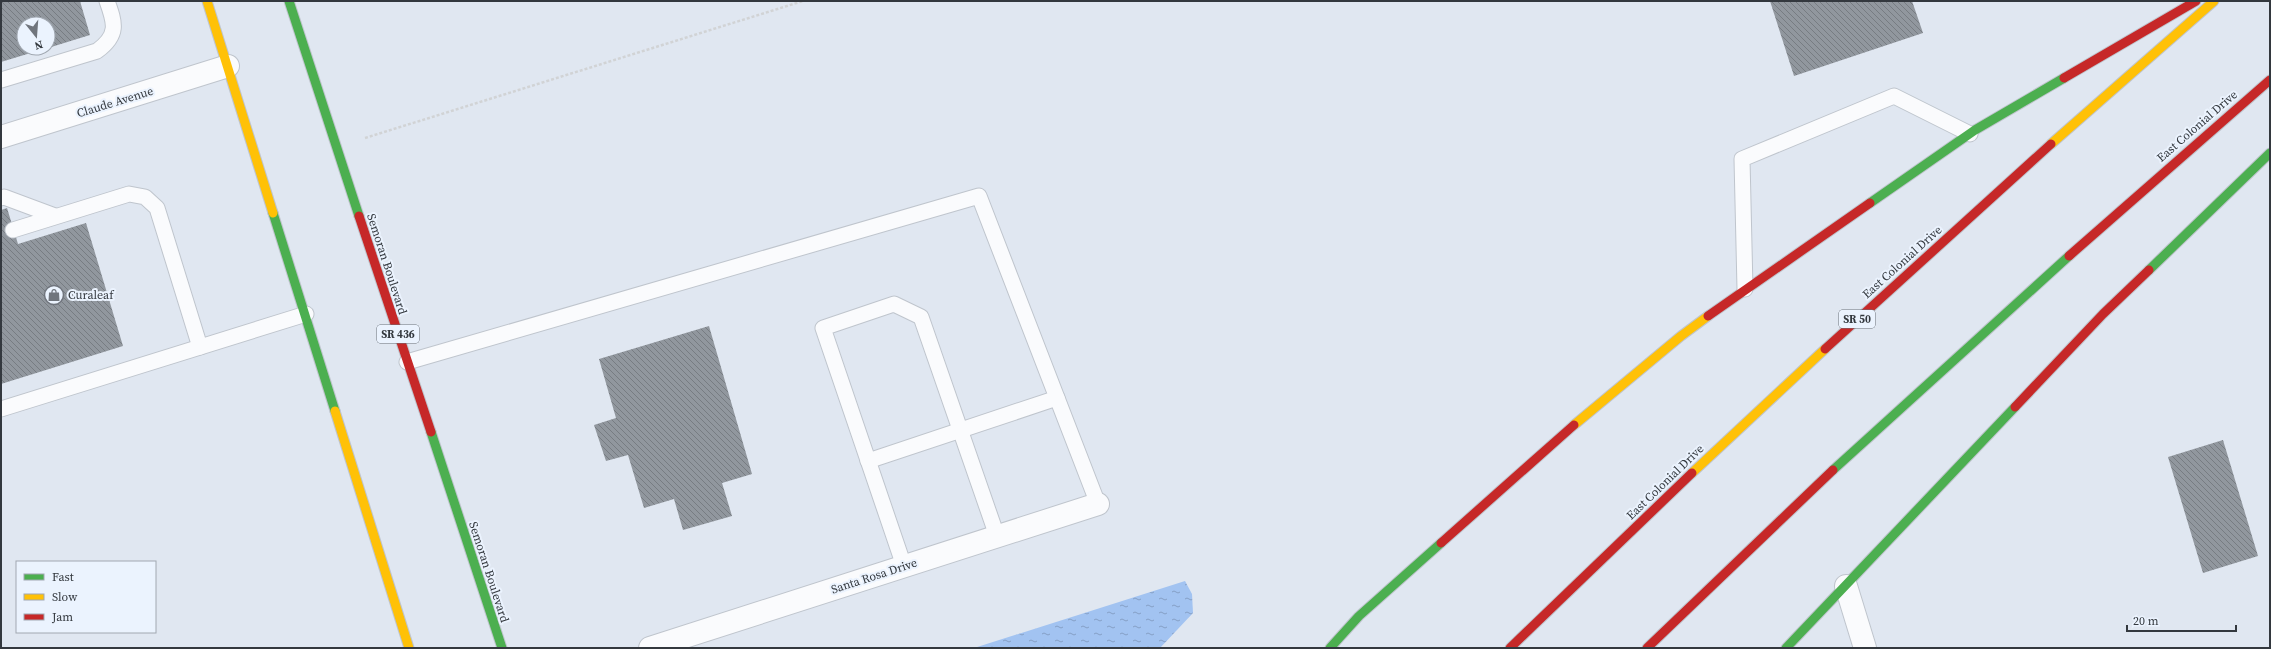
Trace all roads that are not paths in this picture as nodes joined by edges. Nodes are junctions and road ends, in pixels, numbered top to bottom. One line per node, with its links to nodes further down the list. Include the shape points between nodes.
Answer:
1 (107, 1): 7 (lane, via 114,21 114,31 105,46 97,51)
2 (207, 1): 6 (main road)
3 (290, 1): 18 (main road, Semoran Boulevard / SR 436)
4 (2196, 1): 9 (main road)
5 (2214, 1): 31 (main road, East Colonial Drive / SR 50, via 2019,172 1797,374)
6 (228, 66): 10 (street, Claude Avenue); 16 (main road)
7 (1, 80)
8 (2270, 80): 32 (main road, East Colonial Drive, via 2143,189 1861,444)
9 (1970, 134): 15 (main road); 15 (lane, via 1894,96 1742,159)
10 (1, 137)
11 (2270, 153): 26 (main road, via 2103,314)
12 (1, 198): 13 (lane)
13 (55, 216): 14 (lane); 17 (lane, via 129,194 145,197 157,208)
14 (13, 230)
15 (1745, 289): 30 (main road, via 1681,336 1556,440 1359,616)
16 (306, 314): 17 (lane); 27 (main road)
17 (200, 347): 20 (lane)
18 (407, 362): 19 (lane, via 979,196); 28 (main road, Semoran Boulevard / SR 436)
19 (1057, 398): 21 (lane); 23 (lane)
20 (1, 409)
21 (960, 430): 22 (lane); 22 (lane, via 921,317 894,304 823,328); 24 (lane)
22 (868, 461): 25 (lane)
23 (1098, 504): 24 (street, Santa Rosa Drive)
24 (997, 536): 25 (street, Santa Rosa Drive)
25 (904, 566): 29 (street, Santa Rosa Drive)
26 (1846, 586): 33 (main road); 34 (street)
27 (409, 648)
28 (502, 648)
29 (650, 648)
30 (1330, 648)
31 (1510, 648)
32 (1647, 648)
33 (1786, 648)
34 (1865, 648)

